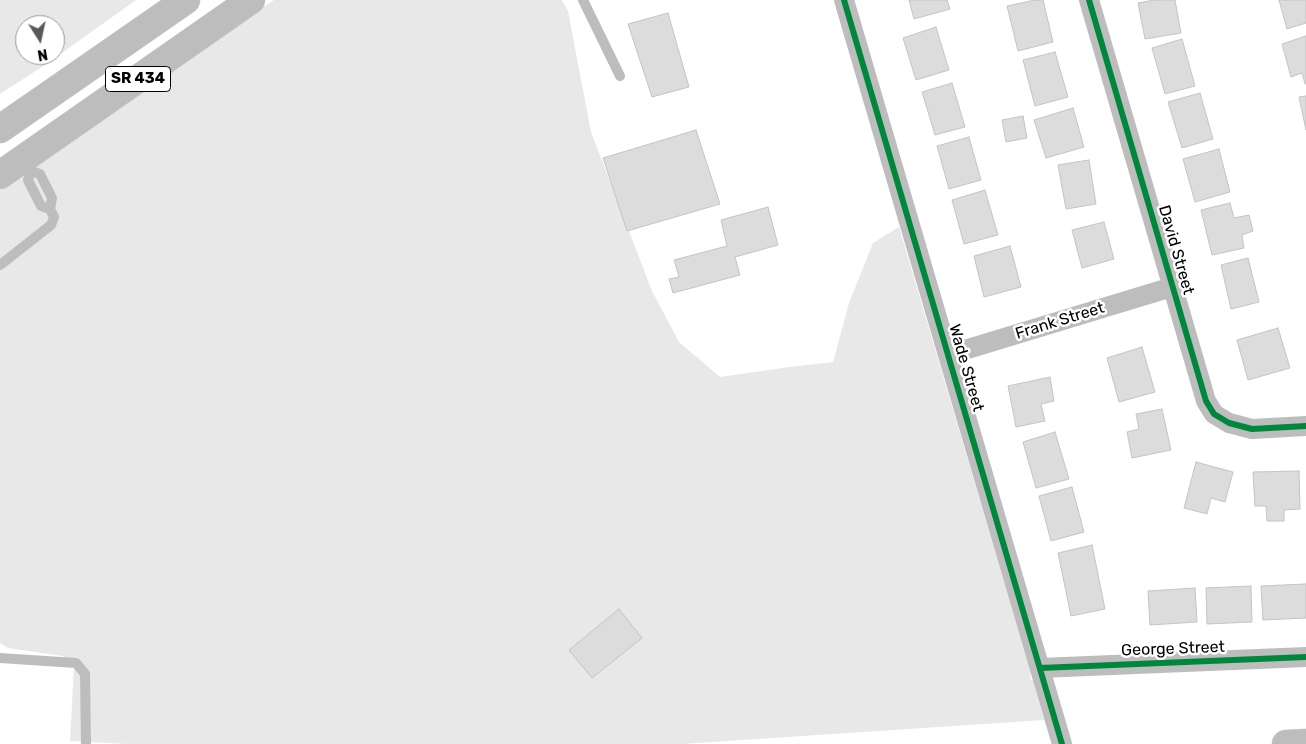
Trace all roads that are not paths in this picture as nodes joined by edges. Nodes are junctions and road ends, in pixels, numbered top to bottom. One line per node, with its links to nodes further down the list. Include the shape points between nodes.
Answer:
1 (186, 0): 7 (main road, SR 434)
2 (251, 0): 9 (main road, SR 434)
3 (583, 0): 6 (lane)
4 (844, 0): 12 (street, Wade Street)
5 (1089, 0): 11 (street, David Street)
6 (620, 76)
7 (46, 97): 8 (main road, SR 434); 9 (main road, via 22,134 17,148)
8 (0, 129)
9 (18, 166): 10 (lane, via 41,206 50,209 54,216 52,224)
10 (0, 265)
11 (1172, 287): 12 (street, Frank Street); 13 (street, David Street, via 1206,401 1214,414 1229,423 1252,429)
12 (948, 355): 16 (street, Wade Street)
13 (1306, 426)
14 (1306, 657): 16 (street, George Street)
15 (0, 658): 18 (lane, via 76,663 85,674)
16 (1040, 668): 19 (street, Wade Street)
17 (1306, 743): 20 (main road)
18 (86, 744)
19 (1062, 744)
20 (1286, 744)

